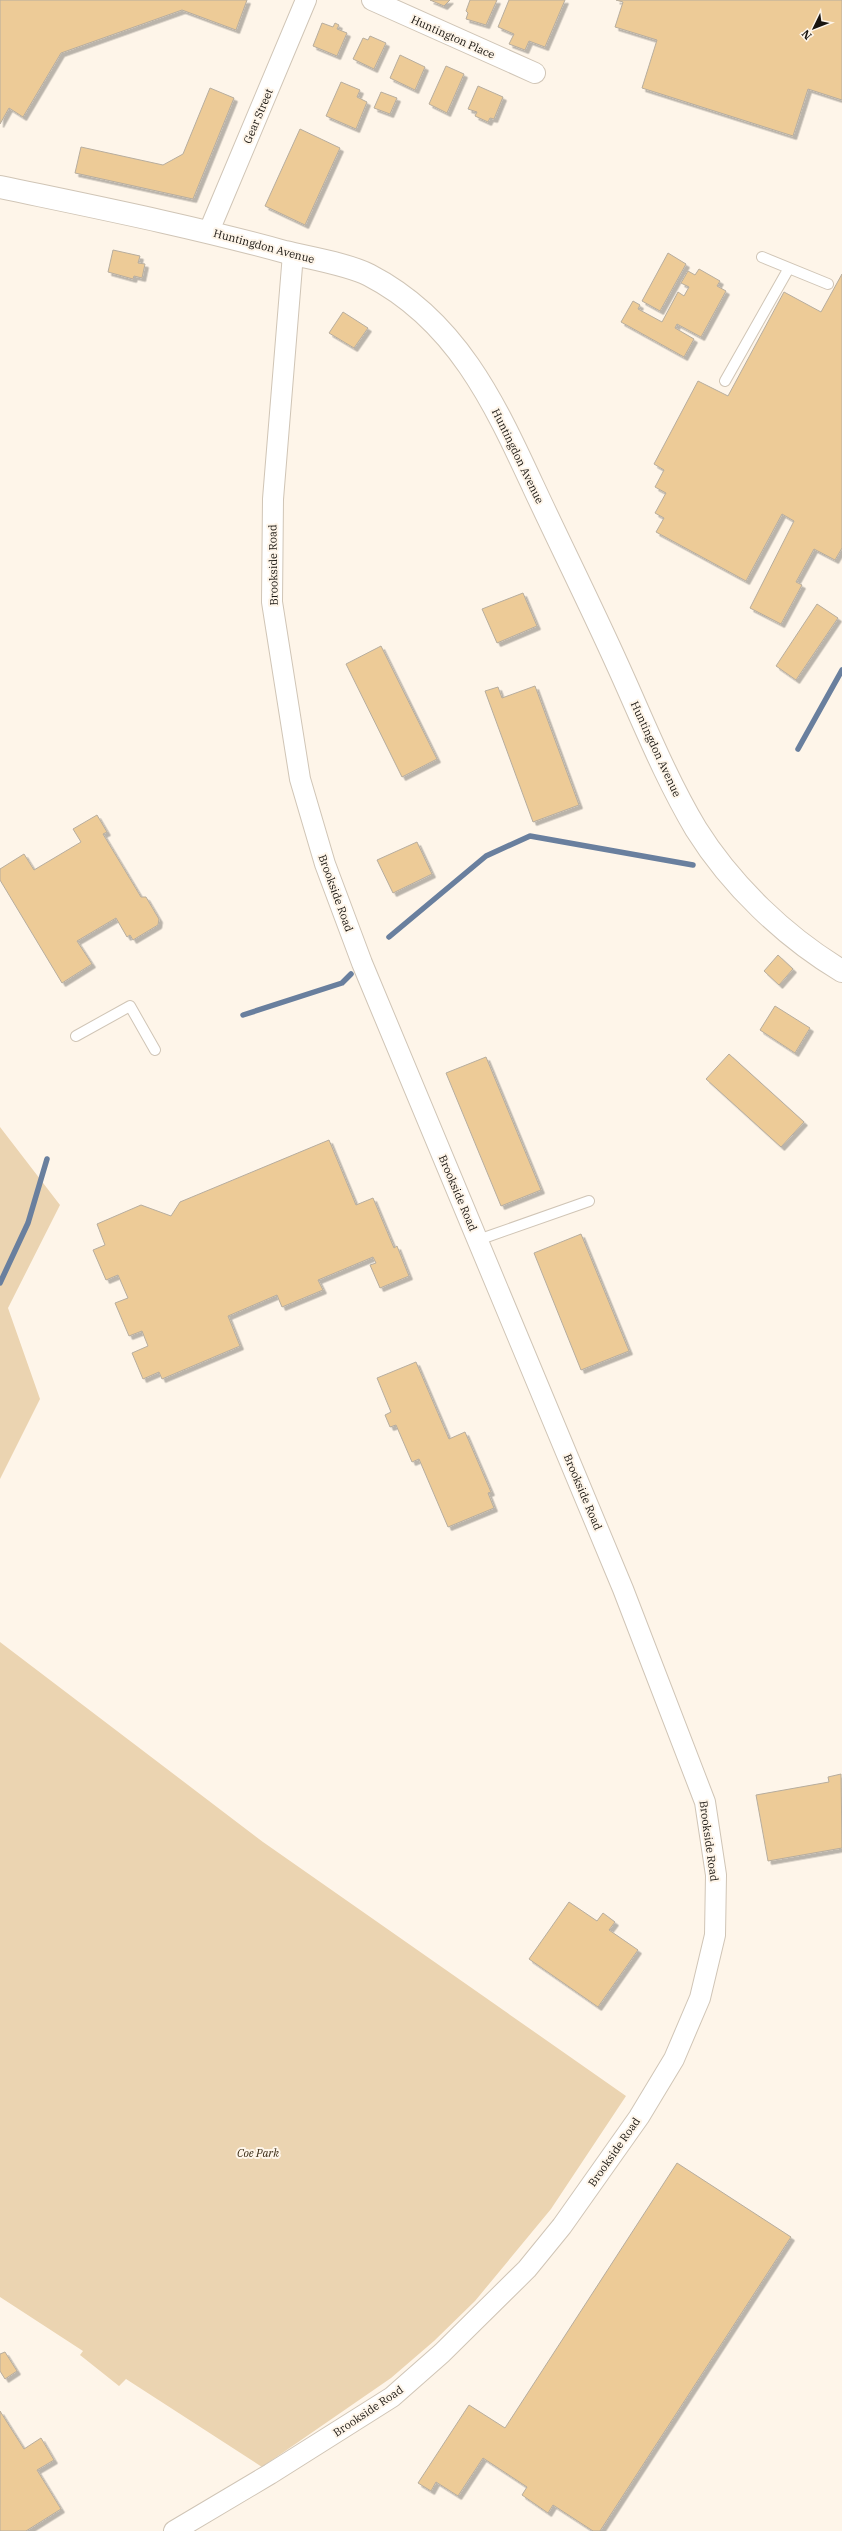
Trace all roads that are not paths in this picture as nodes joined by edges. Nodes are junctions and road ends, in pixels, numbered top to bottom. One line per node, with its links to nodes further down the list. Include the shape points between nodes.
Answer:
1 (306, 0): 5 (street, Gear Street)
2 (372, 0): 3 (street, Huntington Place)
3 (535, 73)
4 (0, 187): 5 (main road, Huntingdon Avenue)
5 (209, 231): 6 (main road, Huntingdon Avenue)
6 (293, 254): 11 (main road, Huntingdon Avenue, via 366,274 407,299 441,330 469,364 497,410 663,768 697,830 732,877 780,926); 15 (street, Brookside Road, via 273,499 272,602 300,779 324,864 362,963)
7 (762, 257): 8 (lane)
8 (789, 268): 9 (lane); 10 (lane)
9 (828, 284)
10 (724, 381)
11 (842, 971)
12 (76, 1036): 13 (lane, via 130,1006)
13 (155, 1050)
14 (590, 1201): 15 (lane)
15 (478, 1240): 16 (street, Brookside Road, via 623,1589 705,1802 716,1883 715,1935 702,1991 674,2059 639,2117 562,2226 527,2269 489,2308 392,2397)
16 (174, 2531)

